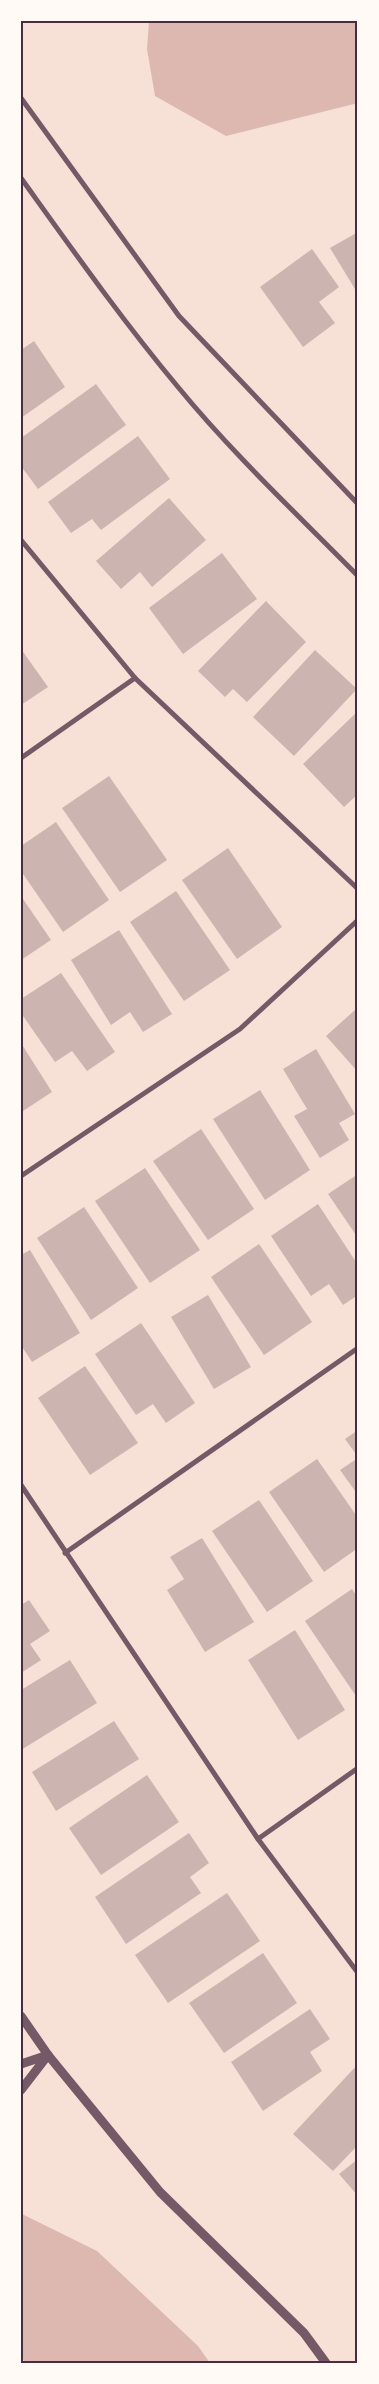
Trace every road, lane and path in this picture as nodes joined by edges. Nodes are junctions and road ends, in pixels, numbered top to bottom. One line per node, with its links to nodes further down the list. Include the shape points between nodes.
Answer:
1 (21, 98): 3 (street, via 179,316)
2 (21, 178): 5 (street, via 178,388)
3 (358, 504)
4 (21, 540): 6 (street)
5 (358, 576)
6 (135, 678): 7 (street); 8 (street)
7 (21, 758)
8 (358, 889)
9 (358, 920): 10 (street, via 240,1030)
10 (21, 1176)
11 (358, 1348): 13 (street)
12 (21, 1485): 13 (street)
13 (65, 1553): 15 (street)
14 (358, 1768): 15 (street)
15 (258, 1839): 16 (street)
16 (358, 1973)
17 (21, 2016): 18 (street)
18 (48, 2055): 19 (street); 20 (street); 21 (street, via 160,2192 304,2333)
19 (21, 2064)
20 (21, 2090)
21 (326, 2363)

